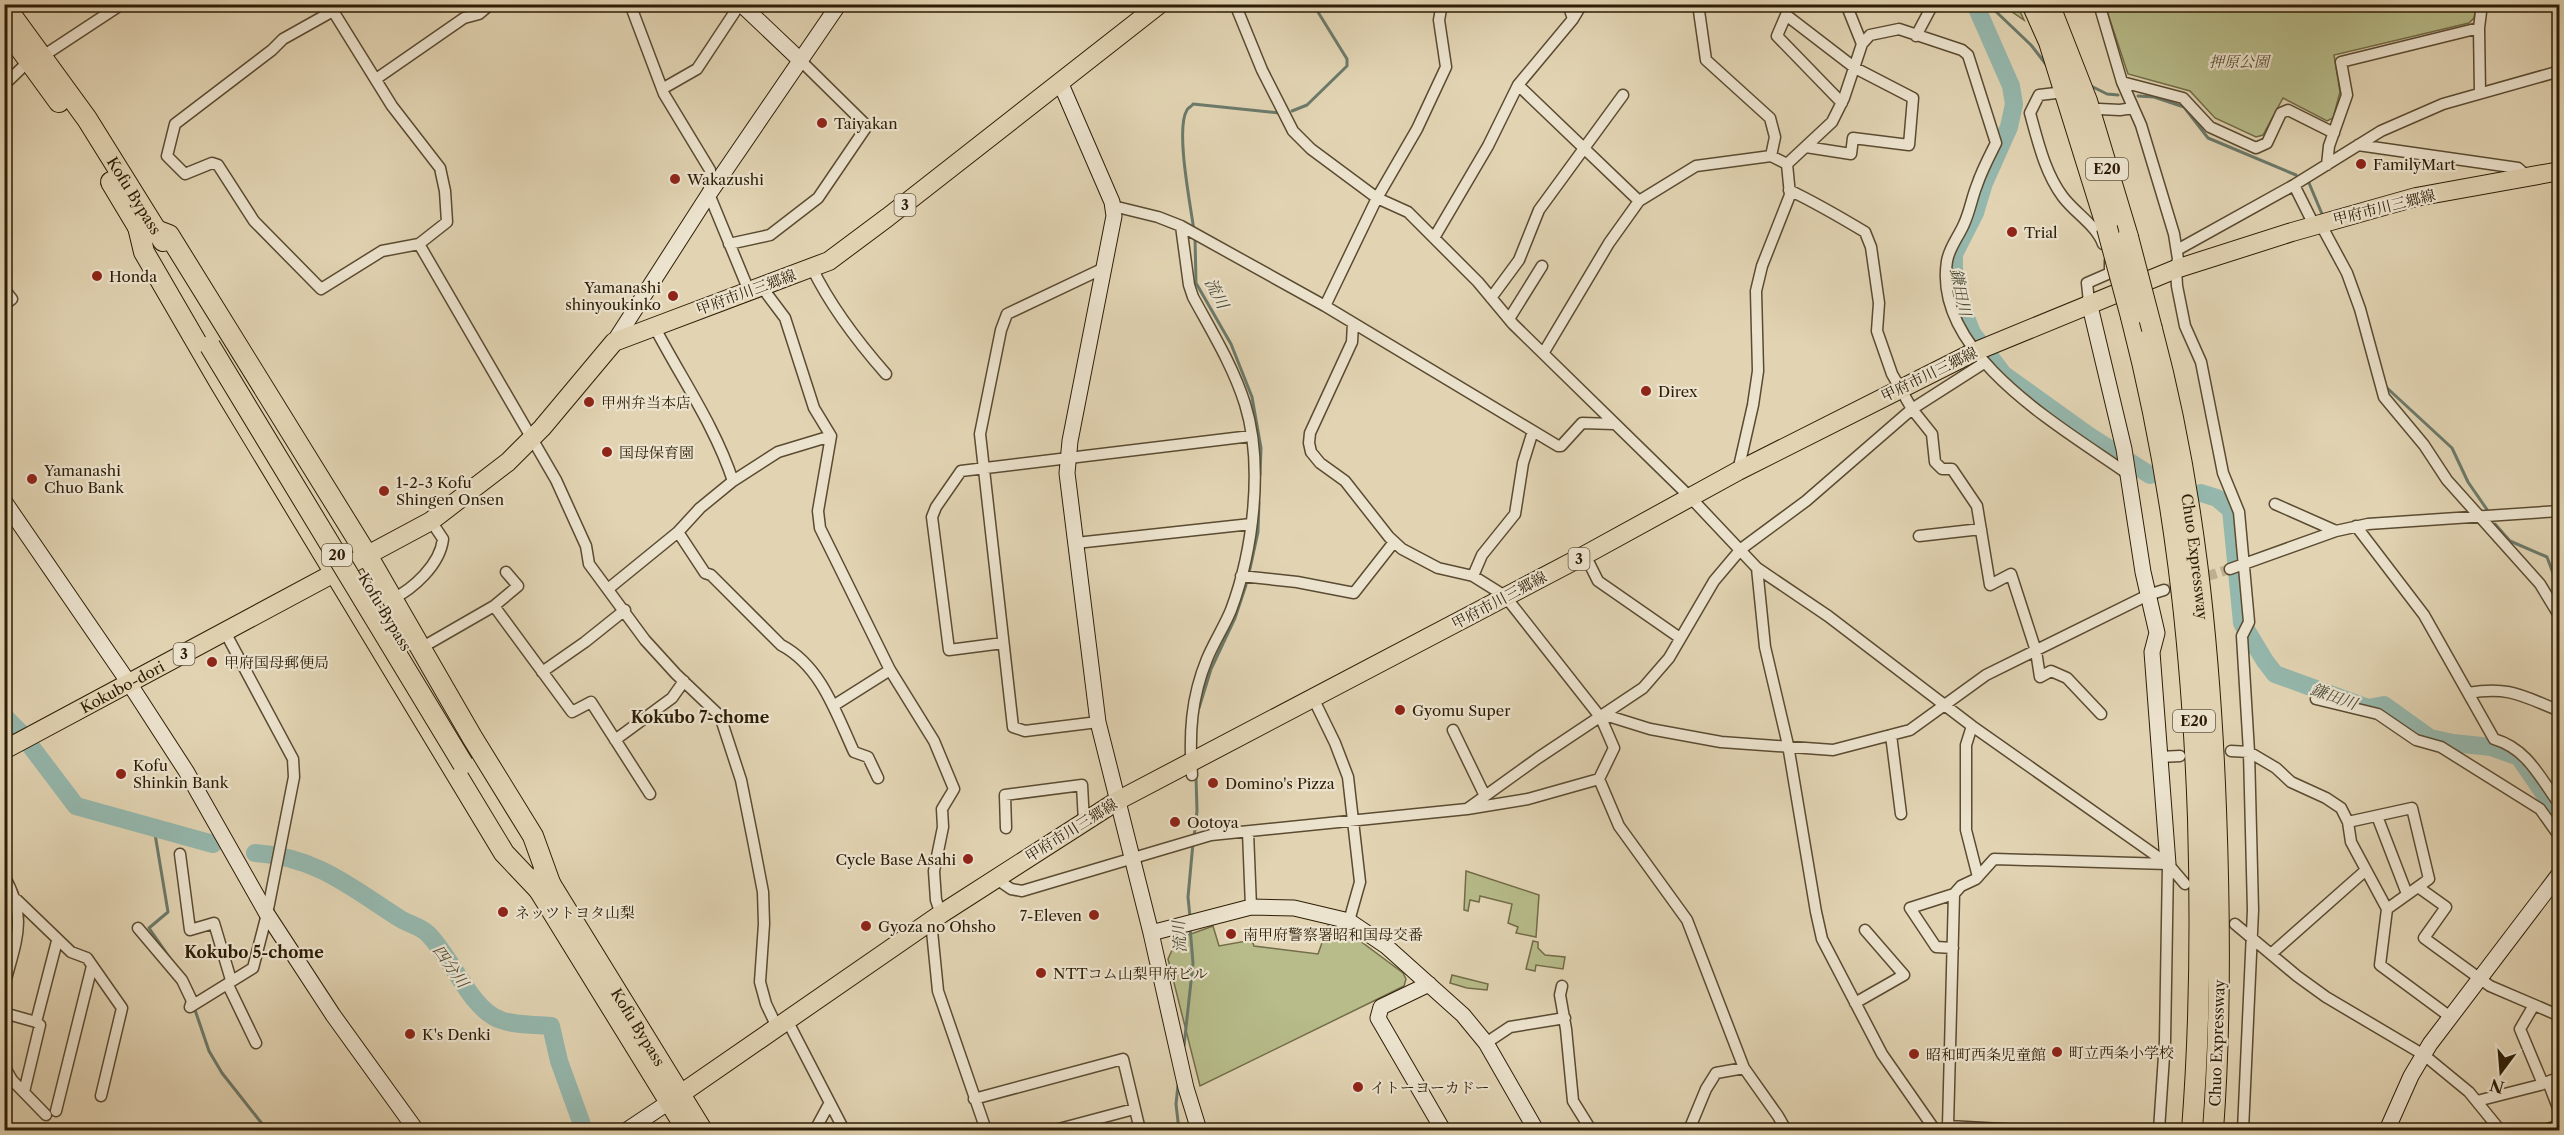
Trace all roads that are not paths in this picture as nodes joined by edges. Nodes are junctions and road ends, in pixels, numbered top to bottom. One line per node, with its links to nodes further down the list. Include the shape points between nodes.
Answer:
1 (122, 4): 26 (street)
2 (491, 4): 30 (street, via 479,14 464,18)
3 (630, 4): 35 (street)
4 (740, 4): 27 (street); 35 (street, via 697,69)
5 (839, 4): 27 (street)
6 (1160, 4): 31 (main road, 甲府市川三郷線 / 3)
7 (1235, 4): 54 (street, via 1293,131)
8 (1442, 4): 54 (street, via 1439,20 1446,67 1418,129)
9 (1568, 4): 20 (street)
10 (1582, 4): 20 (street)
11 (1698, 4): 46 (street, via 1706,60 1770,118 1775,137)
12 (1846, 4): 25 (street)
13 (1933, 4): 23 (street)
14 (2032, 4): 24 (highway, Chuo Expressway / E20)
15 (2049, 4): 24 (highway, Chuo Expressway / E20)
16 (2099, 4): 32 (street)
17 (2482, 4): 22 (street)
18 (4, 5): 26 (highway, Kofu Bypass / 20)
19 (331, 8): 30 (street); 61 (street, via 283,39 176,124 167,156 185,174 212,163 218,165 254,221 321,289 382,251)
20 (1574, 19): 34 (street)
21 (4, 27): 26 (highway, Kofu Bypass / 20)
22 (2479, 28): 37 (street); 42 (street, via 2341,62 2347,95)
23 (1916, 36): 25 (street, via 1899,29 1887,30 1870,35); 79 (street, via 1968,55 1995,143 1947,260 1951,307 1962,335)
24 (2054, 37): 36 (highway, Chuo Expressway / E20); 40 (highway, Chuo Expressway / E20)
25 (1862, 44): 28 (street)
26 (37, 58): 33 (street); 59 (highway, Kofu Bypass / 20, via 77,127)
27 (801, 61): 53 (street); 62 (street, via 867,126 818,198 770,235)
28 (1854, 68): 39 (street); 39 (street, via 1786,15 1777,36); 44 (street, via 1913,98 1909,145 1853,138 1851,154)
29 (2559, 71): 37 (street)
30 (376, 79): 61 (street, via 440,168 447,222)
31 (1060, 82): 56 (street); 65 (main road, 甲府市川三郷線 / 3, via 888,218 829,261)
32 (2122, 82): 41 (street); 42 (street, via 2187,100 2210,127 2256,148 2266,143 2281,113 2288,110)
33 (4, 84)
34 (1518, 85): 45 (street); 60 (street, via 1488,146)
35 (662, 89): 53 (street, via 710,170)
36 (2061, 93): 71 (street, via 2039,94 2030,113 2044,162 2062,195 2100,235 2111,266 2110,273 2087,283); 245 (highway, Chuo Expressway / E20, bridge, via 2107,228 2131,317 2155,422 2183,596 2199,862)
37 (2480, 93): 43 (street, via 2433,108)
38 (1623, 95): 45 (street)
39 (1842, 104): 44 (street, via 1833,122)
40 (2093, 105): 41 (street); 246 (highway, Chuo Expressway / E20, bridge, via 2168,399 2189,512 2209,667 2218,863 2219,985)
41 (2133, 108): 63 (street)
42 (2334, 133): 48 (street)
43 (2358, 145): 48 (street); 50 (street, via 2518,168)
44 (1806, 147): 47 (street)
45 (1584, 149): 55 (street); 70 (street, via 1539,210 1519,260)
46 (1771, 156): 47 (street); 55 (street, via 1696,166)
47 (1786, 164): 52 (street)
48 (2327, 165): 51 (street)
49 (2559, 171): 50 (main road, 甲府市川三郷線 / 3)
50 (2527, 176): 57 (main road, 甲府市川三郷線 / 3, via 2416,197)
51 (2294, 185): 57 (street); 63 (street)
52 (1789, 190): 81 (street, via 1865,232 1879,303 1877,331); 90 (street, via 1756,291 1758,370)
53 (710, 194): 62 (street); 77 (street)
54 (1377, 198): 60 (street, via 1408,212); 73 (street)
55 (1639, 201): 78 (street, via 1609,243)
56 (1113, 206): 58 (street); 66 (street)
57 (2317, 224): 67 (main road, 甲府市川三郷線 / 3); 97 (street, via 2347,273 2384,397)
58 (1184, 228): 73 (street); 86 (street, via 1191,291 1238,383)
59 (147, 229): 108 (highway, via 169,235); 113 (highway, via 144,252); 178 (highway, Kofu Bypass / 20)
60 (1434, 238): 70 (street)
61 (420, 244): 87 (street)
62 (729, 244): 69 (street)
63 (2177, 250): 67 (street)
64 (1542, 266): 74 (street)
65 (812, 268): 69 (main road, 甲府市川三郷線 / 3); 80 (street, via 838,313)
66 (1104, 268): 88 (street); 89 (street, via 1014,310 1004,320 980,434)
67 (2176, 269): 71 (main road, 甲府市川三郷線 / 3); 110 (street, via 2185,326 2201,362 2223,473 2239,512)
68 (4, 289): 72 (street, via 12,299)
69 (755, 289): 76 (main road, 甲府市川三郷線 / 3); 85 (street, via 785,318 813,408)
70 (1491, 298): 74 (street)
71 (2089, 302): 79 (main road, 甲府市川三郷線 / 3); 91 (street)
72 (4, 305)
73 (1325, 306): 75 (street)
74 (1509, 319): 78 (street)
75 (1353, 323): 84 (street); 105 (street, via 1352,342 1314,423 1309,443 1320,463 1345,482)
76 (654, 326): 77 (main road, 甲府市川三郷線 / 3); 92 (street, via 703,409)
77 (614, 342): 87 (main road, 甲府市川三郷線 / 3)
78 (1544, 352): 83 (street)
79 (1979, 358): 81 (main road, 甲府市川三郷線 / 3); 82 (street); 91 (street, via 2051,420)
80 (886, 374)
81 (1899, 388): 82 (street); 90 (main road, 甲府市川三郷線 / 3)
82 (1912, 409): 101 (street, via 1932,434 1935,462 1952,469 1977,506); 107 (street, via 1806,501)
83 (1614, 424): 84 (street, via 1582,423 1561,446); 93 (street)
84 (1533, 431): 116 (street, via 1515,514 1482,555)
85 (831, 436): 92 (street, via 778,452); 130 (street, via 818,511 820,528)
86 (1251, 436): 88 (street); 99 (street, via 1255,470)
87 (532, 439): 98 (main road, 甲府市川三郷線 / 3); 117 (street, via 561,490 586,546 589,564)
88 (1067, 459): 89 (street); 106 (street)
89 (983, 468): 127 (street); 127 (street, via 961,471 932,517 949,650)
90 (1738, 471): 93 (main road, 甲府市川三郷線 / 3)
91 (2128, 473): 119 (street)
92 (734, 481): 103 (street, via 699,508)
93 (1690, 497): 107 (street); 109 (main road, 甲府市川三郷線 / 3)
94 (4, 501): 133 (street)
95 (2275, 504): 102 (street)
96 (2559, 511): 97 (street)
97 (2480, 516): 100 (street); 124 (street, via 2540,584)
98 (431, 521): 108 (main road, 甲府市川三郷線 / 3); 121 (street, via 443,539 442,547 410,590)
99 (1251, 524): 106 (street); 115 (street)
100 (2356, 526): 102 (street); 134 (street, via 2424,615)
101 (1981, 529): 104 (street); 129 (street, via 1990,585 2011,574)
102 (2336, 531): 110 (street)
103 (678, 532): 117 (street); 138 (street, via 705,573 810,667)
104 (1919, 536)
105 (1394, 542): 115 (street, via 1354,593); 116 (street, via 1438,568)
106 (1076, 543): 142 (street)
107 (1740, 549): 111 (street); 126 (street, via 1714,581)
108 (367, 555): 113 (main road, 甲府市川三郷線 / 3); 121 (highway)
109 (1586, 555): 120 (main road, 甲府市川三郷線 / 3); 126 (street, via 1598,581)
110 (2244, 563): 112 (street); 150 (street, via 2249,622 2242,636)
111 (1756, 568): 137 (street); 147 (street, via 1765,647)
112 (2230, 569)
113 (334, 572): 125 (main road, Kokubo-dori / 3); 178 (highway, via 504,852)
114 (506, 572): 122 (street, via 518,586)
115 (1241, 576): 153 (street, via 1194,699 1190,720)
116 (1473, 576): 120 (street)
117 (608, 589): 123 (street)
118 (2164, 590): 119 (street)
119 (2148, 595): 129 (street); 152 (street, via 2157,633 2152,652)
120 (1505, 596): 135 (main road, 甲府市川三郷線 / 3); 141 (street)
121 (391, 600): 128 (highway)
122 (494, 606): 128 (street); 131 (street)
123 (625, 610): 131 (street); 132 (street, via 645,640)
124 (2559, 617)
125 (225, 632): 133 (main road, Kokubo-dori / 3); 185 (street, via 293,759 291,795)
126 (1680, 638): 141 (street, via 1669,658 1642,688)
127 (1003, 643): 142 (street, via 1013,727 1025,731)
128 (421, 648): 178 (highway, via 533,836)
129 (2036, 651): 137 (street, via 1986,675); 140 (street, via 2040,678 2051,671 2067,678)
130 (890, 670): 138 (street); 186 (street, via 934,741 954,789 942,808 934,871)
131 (542, 672): 146 (street, via 572,712 591,702)
132 (684, 681): 146 (street, via 672,698); 209 (street, via 720,716 741,780 763,892 760,982 766,1004)
133 (129, 683): 148 (main road, Kokubo-dori / 3); 185 (street, via 186,771)
134 (2468, 693): 139 (street, via 2508,690); 159 (street, via 2494,739 2523,752)
135 (1312, 698): 153 (main road, 甲府市川三郷線 / 3); 163 (street, via 1348,777)
136 (2316, 699): 168 (street, via 2378,714 2416,740 2441,747 2540,809)
137 (1945, 705): 143 (street); 145 (street, via 1910,730)
138 (833, 706): 154 (street, via 854,752 868,757)
139 (2559, 711)
140 (2101, 714)
141 (1603, 717): 147 (street, via 1721,742); 155 (street, via 1614,748); 157 (street)
142 (1098, 722): 158 (street)
143 (1972, 726): 171 (street); 175 (street, via 1966,745 1966,830)
144 (1453, 730): 157 (street)
145 (1891, 735): 147 (street, via 1833,750); 161 (street)
146 (615, 740): 156 (street)
147 (1788, 745): 202 (street, via 1822,939)
148 (4, 750)
149 (2231, 751): 150 (street)
150 (2249, 752): 165 (street, via 2291,782 2341,808); 192 (street)
151 (2181, 756): 152 (street)
152 (2159, 757): 171 (street)
153 (1192, 769): 158 (main road, 甲府市川三郷線 / 3)
154 (878, 777)
155 (1599, 779): 160 (street, via 1528,799); 214 (street, via 1619,826 1687,920)
156 (650, 794)
157 (1485, 796): 160 (street)
158 (1117, 801): 164 (main road, 甲府市川三郷線 / 3); 170 (street)
159 (2559, 805)
160 (1467, 809): 163 (street)
161 (1901, 814)
162 (2377, 816): 165 (street); 179 (street, via 2412,808 2429,879); 181 (street)
163 (1353, 821): 167 (street); 187 (street, via 1360,882)
164 (1084, 822): 166 (street, via 1082,785 1005,795); 176 (main road, 甲府市川三郷線 / 3)
165 (2348, 822): 172 (street, via 2351,842)
166 (1006, 828)
167 (1248, 832): 170 (street, via 1211,835); 183 (street)
168 (2559, 837)
169 (180, 854): 198 (street, via 190,930 214,922)
170 (1131, 858): 176 (street, via 1022,891); 191 (street)
171 (2168, 864): 175 (street, via 1994,859); 177 (street); 244 (street)
172 (2366, 870): 184 (street); 195 (street)
173 (2559, 873): 197 (street)
174 (4, 876): 182 (street)
175 (1978, 876): 180 (street)
176 (995, 878): 186 (main road, 甲府市川三郷線 / 3)
177 (2185, 884)
178 (545, 887): 219 (highway, Kofu Bypass / 20)
179 (2418, 887): 181 (street); 197 (street, via 2446,907 2424,938)
180 (1954, 894): 194 (street); 194 (street, via 1910,908 1936,946)
181 (2407, 894): 184 (street)
182 (16, 900): 193 (street); 201 (street, via 18,930)
183 (1251, 907): 187 (street, via 1294,908); 191 (street)
184 (2386, 909): 205 (street, via 2380,965)
185 (267, 914): 198 (street, via 253,968); 227 (street)
186 (936, 918): 209 (main road, 甲府市川三郷線 / 3); 220 (street, via 938,991)
187 (1349, 921): 199 (street, via 1386,946)
188 (2235, 924): 192 (street)
189 (138, 928): 198 (street, via 182,980 192,1001 190,1006)
190 (1865, 930): 202 (street, via 1904,975)
191 (1151, 933): 236 (street)
192 (2252, 936): 195 (street); 247 (street)
193 (57, 941): 196 (street, via 87,958); 208 (street)
194 (1953, 948): 243 (street, via 1948,1126)
195 (2271, 954): 212 (street, via 2326,998)
196 (92, 966): 217 (street, via 51,1113); 218 (street, via 122,1008)
197 (2479, 977): 203 (street, via 2490,986); 205 (street)
198 (230, 982): 210 (street)
199 (1429, 984): 211 (street); 237 (street, via 1381,1007 1378,1018)
200 (1562, 986): 207 (street)
201 (4, 987)
202 (1856, 1004): 242 (street, via 1882,1054)
203 (2534, 1005): 206 (street); 216 (street, via 2520,1029)
204 (4, 1013): 208 (street)
205 (2450, 1016): 212 (street)
206 (2559, 1016)
207 (1565, 1018): 211 (street, via 1510,1027); 239 (street, via 1573,1101)
208 (36, 1022): 217 (street, via 40,1025)
209 (782, 1024): 219 (main road, 甲府市川三郷線 / 3); 222 (street)
210 (256, 1043)
211 (1486, 1043): 238 (street)
212 (2424, 1055): 221 (street); 248 (street)
213 (4, 1066): 217 (street)
214 (1744, 1068): 240 (street, via 1716,1073); 241 (street, via 1779,1116)
215 (2559, 1077): 216 (street)
216 (2545, 1083): 221 (street); 224 (street)
217 (24, 1092)
218 (101, 1096)
219 (675, 1098): 228 (street); 229 (highway, Kofu Bypass / 20); 230 (highway, Kofu Bypass / 20)
220 (974, 1099): 223 (street, via 1123,1059); 233 (street)
221 (2477, 1101): 225 (street)
222 (829, 1104): 231 (street); 232 (street)
223 (1134, 1109): 234 (street); 235 (street)
224 (2559, 1113)
225 (2489, 1116): 249 (street); 250 (street)
226 (2559, 1125): 251 (street)
227 (416, 1131)
228 (627, 1131)
229 (687, 1131)
230 (702, 1131)
231 (815, 1131)
232 (844, 1131)
233 (986, 1131)
234 (1055, 1131)
235 (1140, 1131)
236 (1199, 1131)
237 (1443, 1131)
238 (1536, 1131)
239 (1591, 1131)
240 (1689, 1131)
241 (1785, 1131)
242 (1935, 1131)
243 (2019, 1131)
244 (2159, 1131)
245 (2192, 1131)
246 (2213, 1131)
247 (2243, 1131)
248 (2387, 1131)
249 (2490, 1131)
250 (2500, 1131)
251 (2545, 1131)

